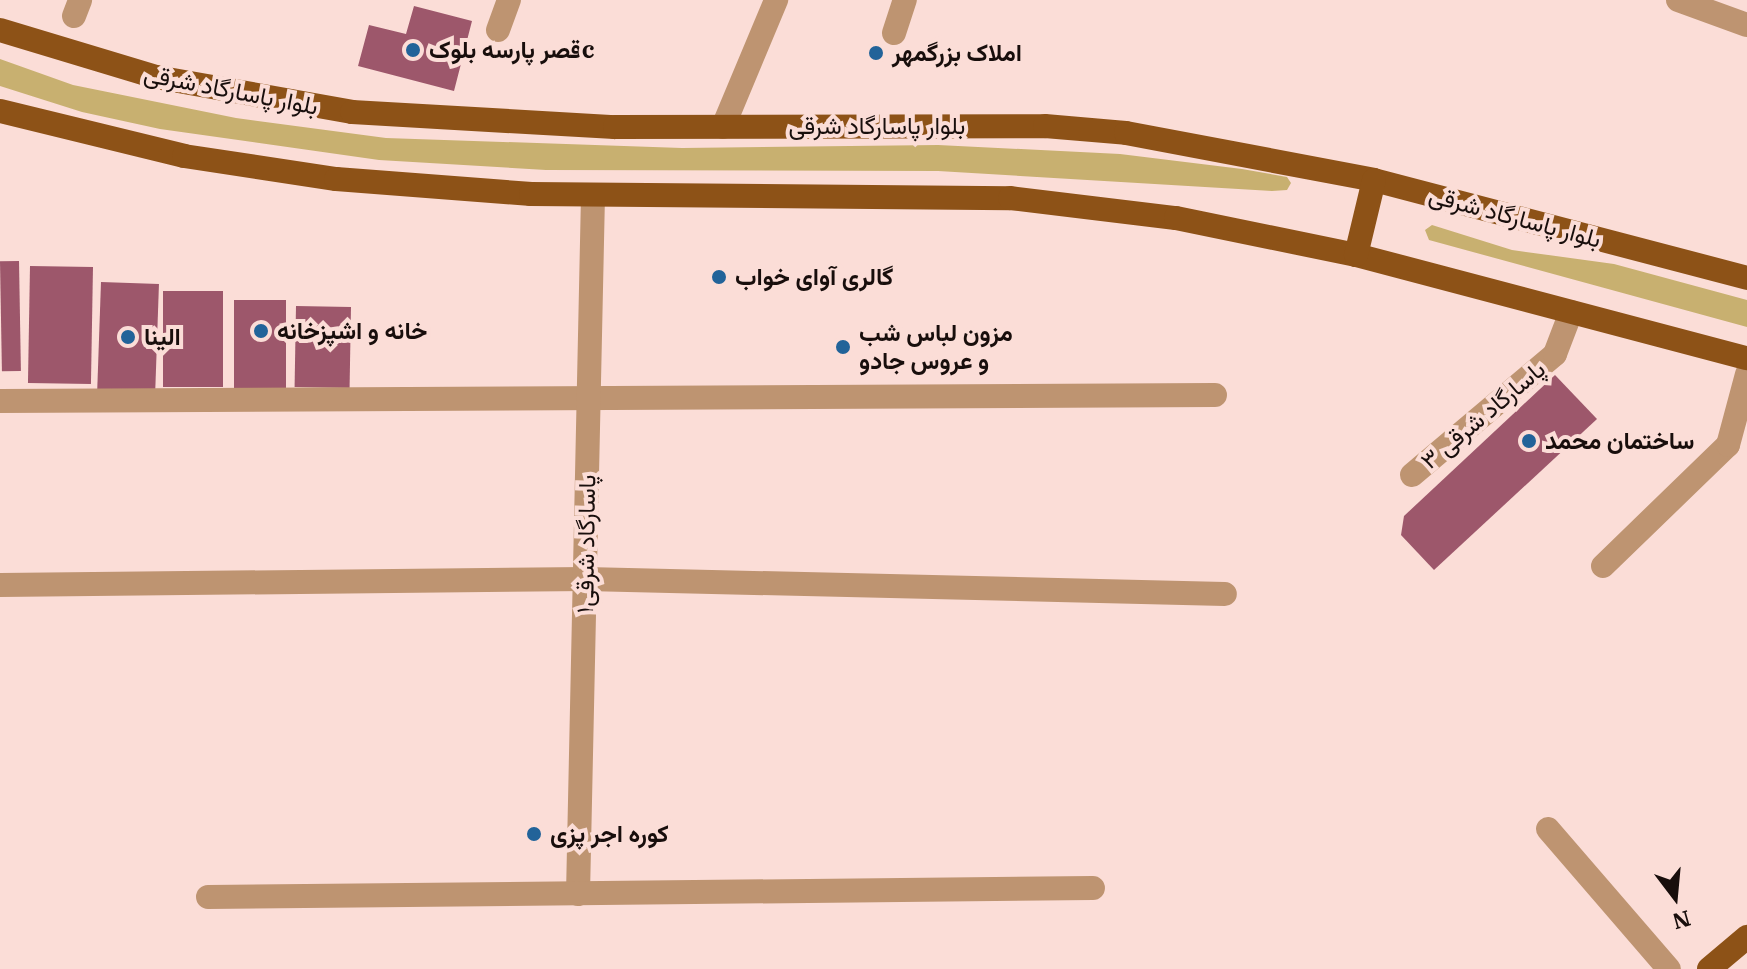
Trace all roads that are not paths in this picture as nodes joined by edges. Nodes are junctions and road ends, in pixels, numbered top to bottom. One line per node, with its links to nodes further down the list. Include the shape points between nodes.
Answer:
1 (509, 0): 7 (street)
2 (776, 0): 10 (street)
3 (905, 0): 8 (street)
4 (1678, 0): 5 (street)
5 (1747, 25)
6 (0, 30): 10 (main road, بلوار پاسارگاد شرقی, via 156,77 352,112 615,127)
7 (498, 30)
8 (894, 33)
9 (0, 111): 12 (main road, via 184,156 268,170 432,188)
10 (723, 127): 11 (main road, بلوار پاسارگاد شرقی, via 1045,126 1113,131)
11 (1374, 180): 13 (main road); 14 (main road, بلوار پاسارگاد شرقی)
12 (593, 195): 13 (main road, via 1010,198 1176,218); 19 (street, پاسارگاد شرقی۱)
13 (1356, 255): 15 (main road)
14 (1747, 278)
15 (1571, 312): 16 (main road); 21 (street, پاسارگاد شرقی ۳, via 1555,354)
16 (1747, 358)
17 (1747, 374): 22 (street, via 1728,445)
18 (1215, 395): 19 (street)
19 (589, 397): 20 (street); 23 (street, پاسارگاد شرقی۱)
20 (0, 401)
21 (1412, 475)
22 (1603, 566)
23 (586, 579): 24 (street); 25 (street); 28 (street, پاسارگاد شرقی۱)
24 (0, 585)
25 (1225, 594)
26 (1548, 829): 31 (street)
27 (1093, 888): 28 (street)
28 (578, 894): 29 (street)
29 (208, 897)
30 (1747, 937): 32 (main road)
31 (1669, 969)
32 (1709, 969)

